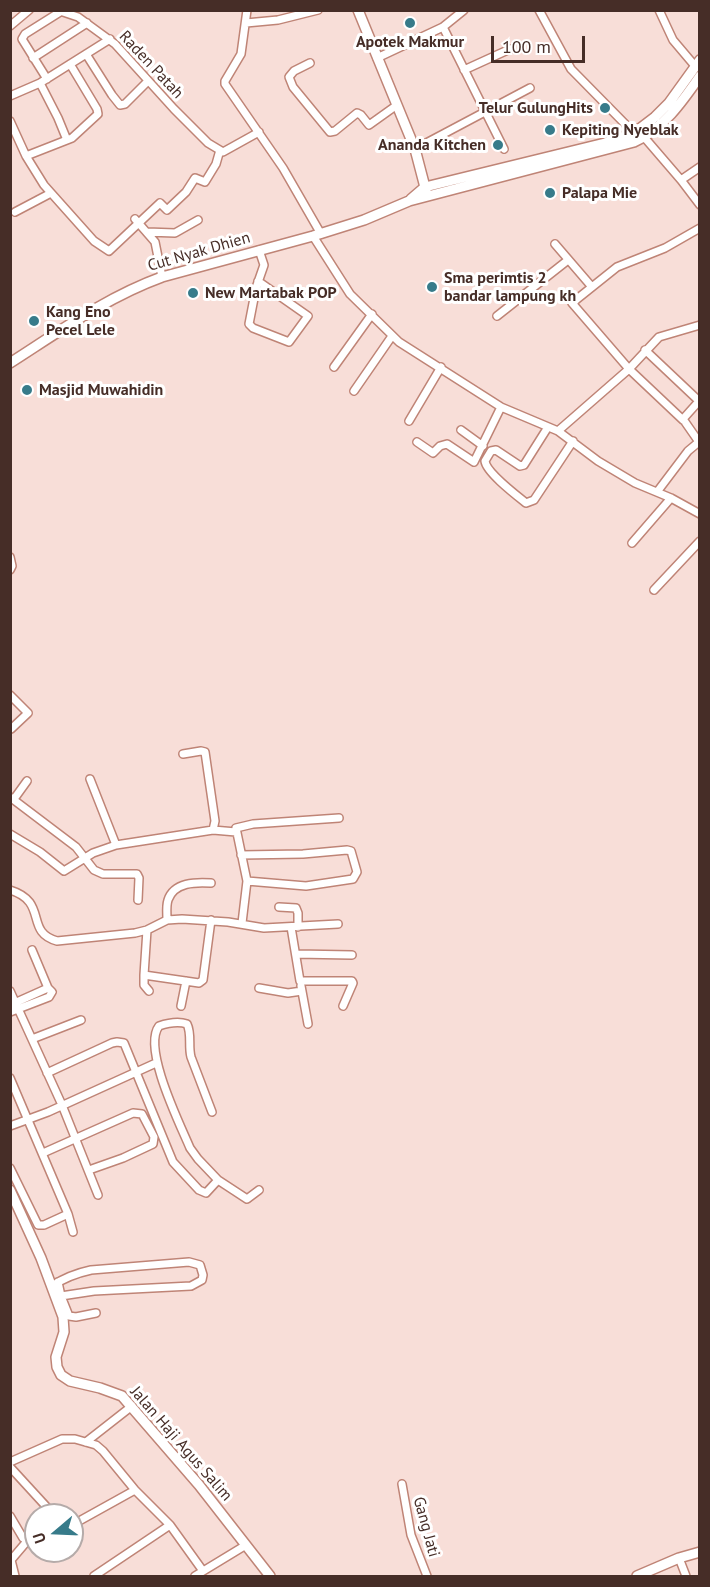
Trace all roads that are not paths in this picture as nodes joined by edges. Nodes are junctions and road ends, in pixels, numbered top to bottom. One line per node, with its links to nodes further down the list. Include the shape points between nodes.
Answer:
1 (29, 10): 11 (street)
2 (247, 10): 10 (street)
3 (318, 10): 10 (street)
4 (358, 10): 17 (main road)
5 (464, 10): 12 (street)
6 (539, 10): 34 (street, via 571,69)
7 (659, 10): 19 (street, via 673,40)
8 (59, 11): 9 (street, Raden Patah); 16 (street, via 23,36 22,42)
9 (87, 23): 13 (street, Raden Patah); 16 (street)
10 (246, 23): 33 (street, via 241,54 225,82)
11 (10, 26)
12 (443, 27): 17 (street); 21 (street)
13 (110, 39): 15 (street); 24 (street, Raden Patah)
14 (510, 49): 21 (street)
15 (86, 54): 20 (street); 24 (street, via 120,105)
16 (33, 58): 23 (street)
17 (377, 58): 28 (main road)
18 (310, 63): 28 (street, via 289,77 330,132 357,113 369,124)
19 (697, 63): 30 (main road)
20 (70, 64): 23 (street); 36 (street, via 98,114)
21 (464, 70): 29 (street)
22 (699, 76): 30 (main road)
23 (47, 79): 25 (street)
24 (148, 81): 40 (street, Raden Patah)
25 (40, 84): 27 (street); 36 (street)
26 (530, 88): 29 (street)
27 (10, 96)
28 (397, 105): 38 (main road)
29 (486, 111): 38 (street); 39 (street)
30 (665, 114): 34 (main road); 35 (main road)
31 (10, 121): 32 (street)
32 (13, 132): 41 (street)
33 (259, 132): 40 (street, via 228,150); 52 (street, via 283,168)
34 (634, 133): 37 (main road)
35 (644, 137): 37 (main road); 43 (street)
36 (67, 140): 41 (street)
37 (605, 146): 44 (main road, Cut Nyak Dhien)
38 (415, 149): 44 (main road)
39 (504, 149)
40 (219, 150): 49 (street, via 205,182 195,178 167,210 160,203)
41 (26, 156): 45 (street)
42 (699, 167): 43 (street)
43 (681, 180): 46 (street)
44 (427, 192): 52 (main road, Cut Nyak Dhien, via 364,220)
45 (51, 193): 47 (street); 49 (street, via 94,241 109,251)
46 (699, 205)
47 (15, 212)
48 (198, 220): 51 (street, via 175,233)
49 (136, 221): 51 (street)
50 (699, 228): 58 (street, via 665,248 617,267)
51 (147, 232): 56 (street, via 157,247)
52 (317, 235): 54 (main road, Cut Nyak Dhien); 59 (street, via 350,294)
53 (555, 244): 55 (street)
54 (259, 250): 56 (main road, Cut Nyak Dhien); 57 (street, via 264,265)
55 (568, 260): 58 (street); 60 (street)
56 (162, 277): 64 (main road, Cut Nyak Dhien, via 80,317)
57 (258, 281): 57 (street, via 249,324 289,342 308,316)
58 (592, 287): 67 (street, via 573,305)
59 (372, 314): 62 (street); 65 (street)
60 (497, 316)
61 (699, 325): 63 (street, via 659,337)
62 (392, 336): 66 (street); 68 (street)
63 (645, 350): 67 (street); 69 (street)
64 (10, 363)
65 (334, 367)
66 (441, 368): 70 (street); 72 (street)
67 (629, 369): 71 (street); 75 (street)
68 (354, 391)
69 (699, 400): 71 (street)
70 (501, 407): 73 (street); 79 (street)
71 (683, 420): 78 (street)
72 (409, 421)
73 (548, 427): 75 (street); 76 (street, via 524,465 496,450 484,461 486,468 526,503 534,500)
74 (461, 430): 79 (street)
75 (558, 431): 76 (street)
76 (573, 441): 80 (street, via 598,461)
77 (417, 442): 79 (street, via 433,453 447,444 474,462)
78 (699, 442): 80 (street)
79 (483, 446)
80 (657, 492): 81 (street)
81 (671, 498): 82 (street); 84 (street)
82 (699, 514)
83 (699, 541): 87 (street)
84 (632, 543)
85 (10, 557): 86 (street)
86 (11, 570)
87 (654, 590)
88 (10, 695): 89 (street, via 28,713)
89 (11, 729)
90 (183, 754): 95 (street, via 205,752)
91 (90, 779): 98 (street)
92 (27, 781): 93 (street)
93 (12, 798): 100 (street)
94 (339, 818): 96 (street, via 241,825)
95 (213, 830): 96 (street); 98 (street)
96 (236, 832): 99 (street)
97 (10, 834): 100 (street, via 64,871)
98 (116, 845): 100 (street)
99 (241, 855): 101 (street); 101 (street, via 347,850 353,854 357,872 353,879 318,885)
100 (85, 857): 104 (street, via 98,873 137,874)
101 (247, 881): 108 (street)
102 (211, 884): 106 (street, via 195,882 177,889 168,899)
103 (10, 890): 111 (street, via 30,900 42,933 51,940)
104 (138, 900)
105 (279, 907): 110 (street, via 296,909)
106 (167, 920): 107 (street); 111 (street)
107 (211, 920): 108 (street); 116 (street, via 203,980)
108 (242, 923): 110 (street, via 264,928)
109 (338, 924): 110 (street)
110 (294, 927): 113 (street)
111 (147, 930): 115 (street)
112 (32, 950): 122 (street, via 52,992)
113 (296, 954): 114 (street); 117 (street)
114 (352, 955)
115 (144, 975): 116 (street); 121 (street, via 144,986)
116 (186, 981): 123 (street)
117 (300, 981): 120 (street); 124 (street, via 352,981 354,986)
118 (259, 988): 120 (street)
119 (10, 991): 122 (street)
120 (302, 991): 127 (street)
121 (149, 992)
122 (15, 1006): 125 (street); 128 (street)
123 (181, 1006)
124 (343, 1006)
125 (10, 1012)
126 (81, 1020): 128 (street)
127 (308, 1024)
128 (32, 1039): 130 (street)
129 (156, 1063): 131 (street); 134 (street, via 154,1035 159,1026 187,1024 191,1057); 141 (street, via 190,1149)
130 (47, 1072): 131 (street, via 117,1042 127,1047); 133 (street)
131 (136, 1072): 133 (street); 141 (street, via 177,1167 203,1193)
132 (10, 1078): 135 (street)
133 (62, 1105): 135 (street); 137 (street)
134 (212, 1112)
135 (28, 1120): 136 (street); 138 (street)
136 (10, 1126)
137 (76, 1138): 138 (street); 140 (street); 140 (street, via 138,1112 145,1116 154,1137 150,1147)
138 (43, 1153): 145 (street)
139 (10, 1168): 145 (street, via 38,1225)
140 (89, 1170): 144 (street)
141 (218, 1180): 143 (street, via 247,1199)
142 (10, 1190): 147 (main road, Jalan Haji Agus Salim)
143 (259, 1190)
144 (98, 1196)
145 (68, 1214): 146 (street)
146 (73, 1232)
147 (55, 1284): 148 (street); 148 (street, via 91,1270 189,1262 200,1265 203,1275 198,1284 188,1287); 150 (main road, Jalan Haji Agus Salim, via 64,1326 57,1357 61,1375 77,1384 113,1392)
148 (61, 1296): 149 (street, via 69,1316)
149 (96, 1313)
150 (132, 1406): 151 (street); 162 (main road, Jalan Haji Agus Salim)
151 (86, 1442): 152 (street, via 62,1439); 155 (street, via 103,1451)
152 (10, 1462)
153 (10, 1467): 156 (street)
154 (402, 1484): 171 (street, Gang Jati, via 411,1535)
155 (135, 1490): 158 (street); 159 (street)
156 (43, 1503)
157 (10, 1516): 160 (street)
158 (84, 1520)
159 (170, 1525): 165 (street); 166 (street)
160 (24, 1538)
161 (24, 1545): 167 (street, via 11,1560)
162 (246, 1545): 165 (street); 170 (main road, Jalan Haji Agus Salim)
163 (699, 1552): 164 (main road)
164 (679, 1558): 172 (main road); 173 (street)
165 (203, 1571): 169 (street)
166 (108, 1573): 168 (street)
167 (15, 1576)
168 (94, 1576)
169 (195, 1576)
170 (270, 1576)
171 (426, 1576)
172 (637, 1576)
173 (686, 1576)

